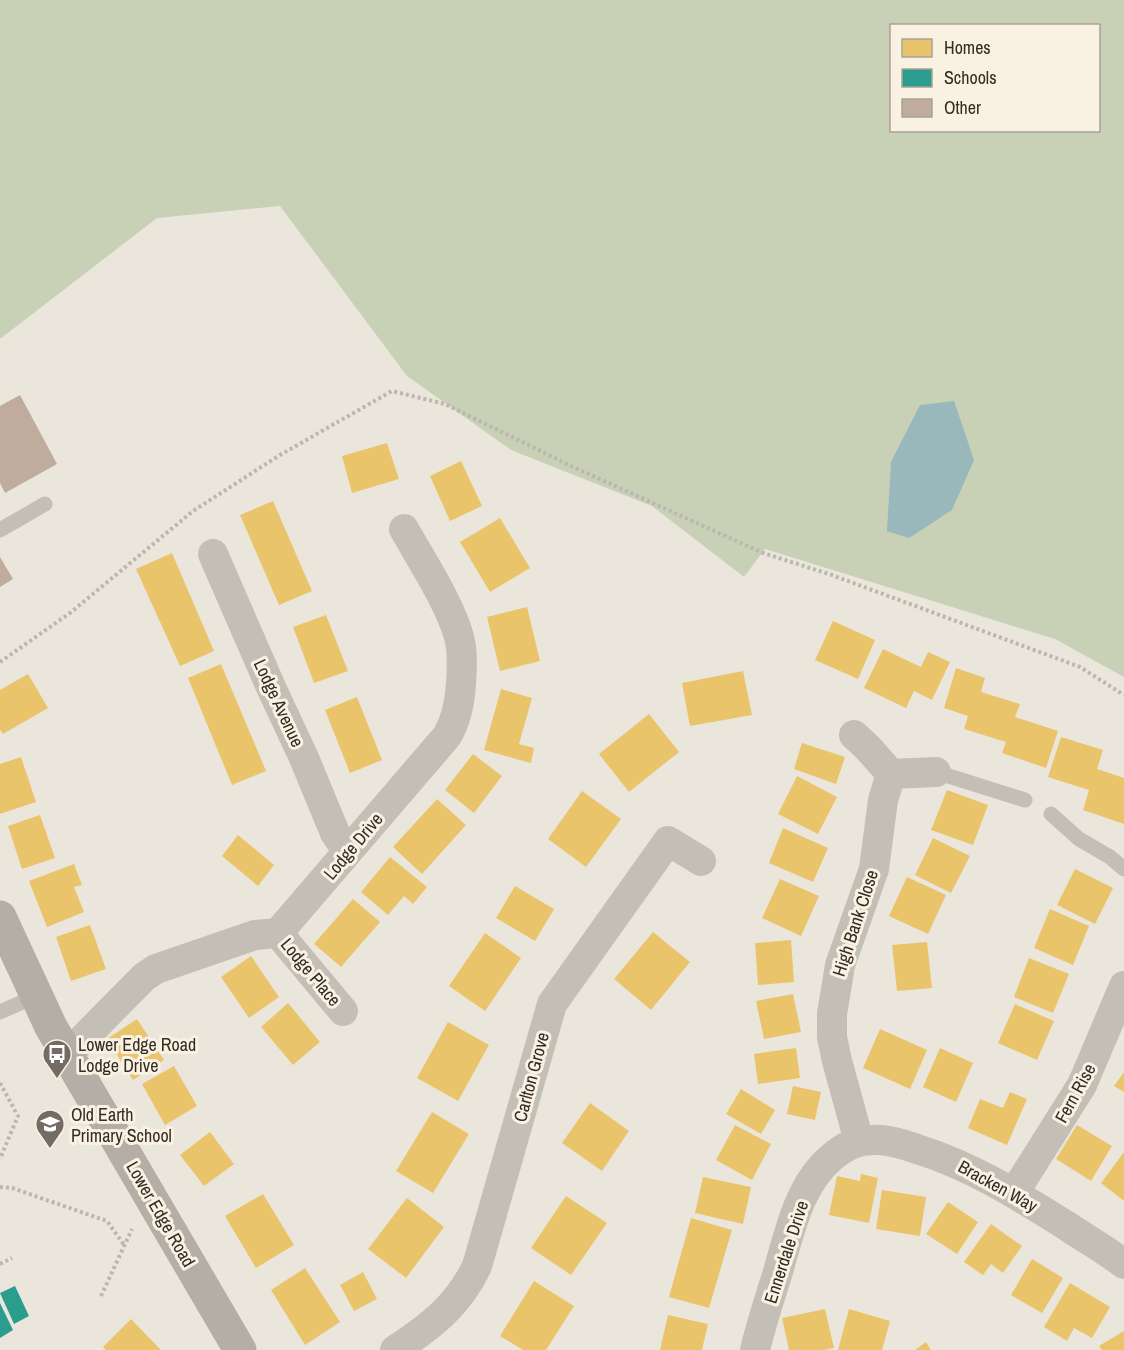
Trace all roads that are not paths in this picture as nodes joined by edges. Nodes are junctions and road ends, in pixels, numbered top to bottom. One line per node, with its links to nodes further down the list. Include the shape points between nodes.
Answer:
1 (45, 504): 3 (lane)
2 (404, 529): 10 (street, Lodge Drive, via 457,630 460,700 447,736)
3 (0, 530)
4 (213, 554): 10 (street, Lodge Avenue, via 335,833)
5 (854, 735): 7 (street)
6 (936, 772): 7 (street); 8 (lane)
7 (891, 774): 20 (street, High Bank Close, via 873,869 840,965 832,1014 832,1037)
8 (1025, 801)
9 (1051, 814): 12 (lane, via 1079,839)
10 (347, 850): 14 (street, Lodge Drive)
11 (701, 861): 24 (street, Carlton Grove, via 668,841 552,1004 477,1266 449,1309)
12 (1124, 869)
13 (0, 917): 16 (street, Lower Edge Road)
14 (278, 933): 17 (street, Lodge Place); 19 (street, via 255,935 156,969)
15 (1124, 986): 21 (street, Fern Rise, via 1082,1085)
16 (36, 996): 18 (lane); 19 (street, Lower Edge Road)
17 (343, 1011)
18 (0, 1012)
19 (67, 1055): 23 (street, Lower Edge Road)
20 (859, 1142): 21 (street, Bracken Way, via 884,1140 940,1156); 25 (street, Ennerdale Drive, via 827,1161 806,1191)
21 (1014, 1193): 22 (street, Bracken Way)
22 (1124, 1264)
23 (240, 1350)
24 (395, 1350)
25 (755, 1350)

